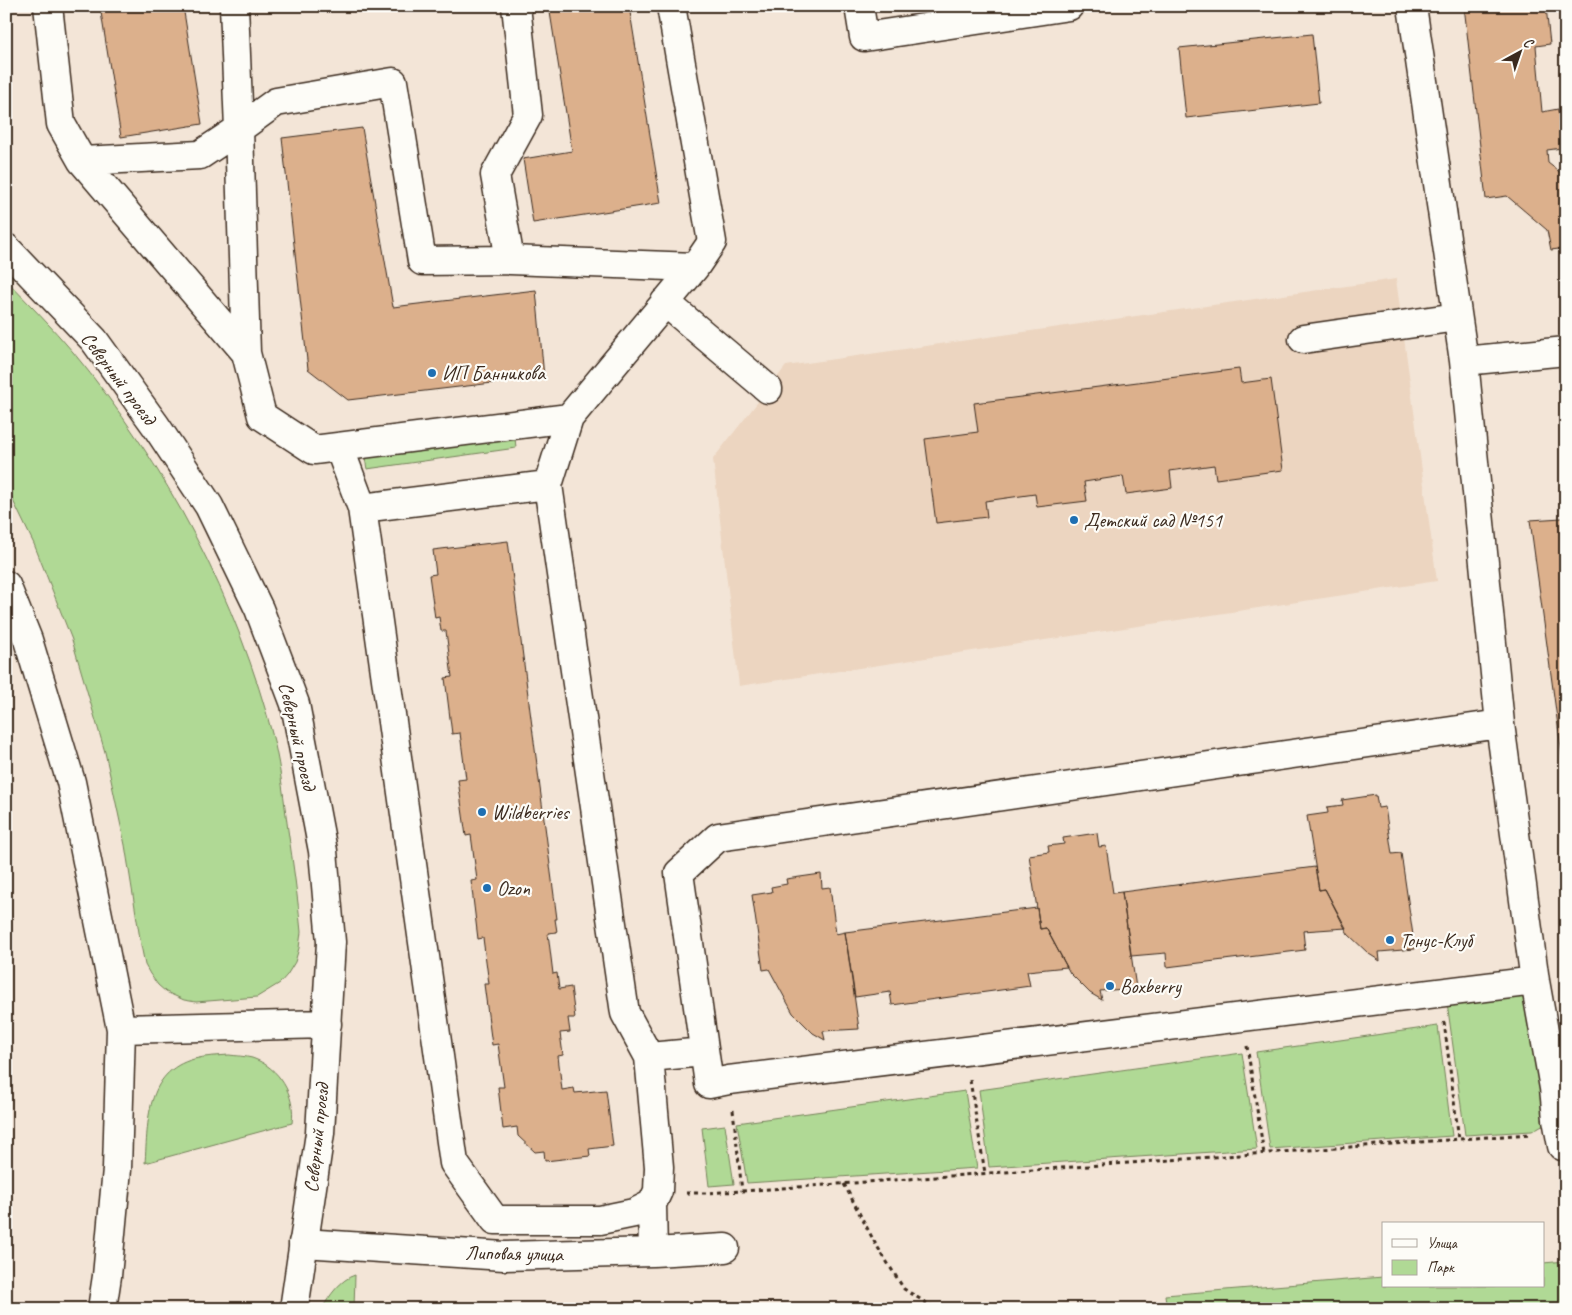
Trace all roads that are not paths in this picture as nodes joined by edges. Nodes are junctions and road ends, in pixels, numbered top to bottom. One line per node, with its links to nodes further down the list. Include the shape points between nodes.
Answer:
1 (48, 6): 9 (main road, via 62,124)
2 (234, 6): 8 (main road)
3 (516, 6): 11 (main road, via 528,115 495,175)
4 (671, 6): 12 (main road, via 712,242)
5 (859, 6): 6 (main road, via 864,36)
6 (1069, 6)
7 (1412, 6): 14 (main road)
8 (240, 129): 9 (main road, via 200,155); 11 (main road, via 276,102 394,82 422,261); 17 (main road)
9 (82, 161): 17 (main road)
10 (6, 248): 27 (main road, Северный проезд, via 94,340 156,426 209,506 260,609 294,704 323,851 331,942)
11 (510, 260): 12 (main road)
12 (695, 267): 13 (main road)
13 (665, 302): 19 (main road); 20 (main road)
14 (1457, 317): 15 (main road); 18 (main road)
15 (1302, 339)
16 (1566, 351): 18 (main road)
17 (246, 353): 21 (main road, via 262,416 314,450)
18 (1464, 362): 25 (main road)
19 (768, 389)
20 (569, 418): 21 (main road); 22 (main road)
21 (339, 447): 23 (main road)
22 (548, 485): 23 (main road); 30 (main road, via 625,1013)
23 (362, 508): 33 (main road, via 454,1163 495,1220 600,1220 634,1213)
24 (6, 585): 28 (main road, via 28,640 72,782)
25 (1500, 724): 26 (main road); 29 (main road, via 718,837 679,873)
26 (1535, 981): 29 (main road, via 709,1084); 31 (main road)
27 (327, 1024): 28 (main road); 34 (main road, Северный проезд, via 320,1133)
28 (121, 1029): 37 (main road, via 117,1169)
29 (704, 1052): 30 (main road)
30 (649, 1058): 33 (main road, via 658,1166)
31 (1560, 1088): 32 (main road, via 1557,1120)
32 (1564, 1146)
33 (655, 1198): 36 (main road)
34 (303, 1243): 36 (main road, Липовая улица, via 504,1256); 38 (main road, Северный проезд)
35 (725, 1248): 36 (main road, Липовая улица)
36 (653, 1252)
37 (102, 1309)
38 (294, 1309)

